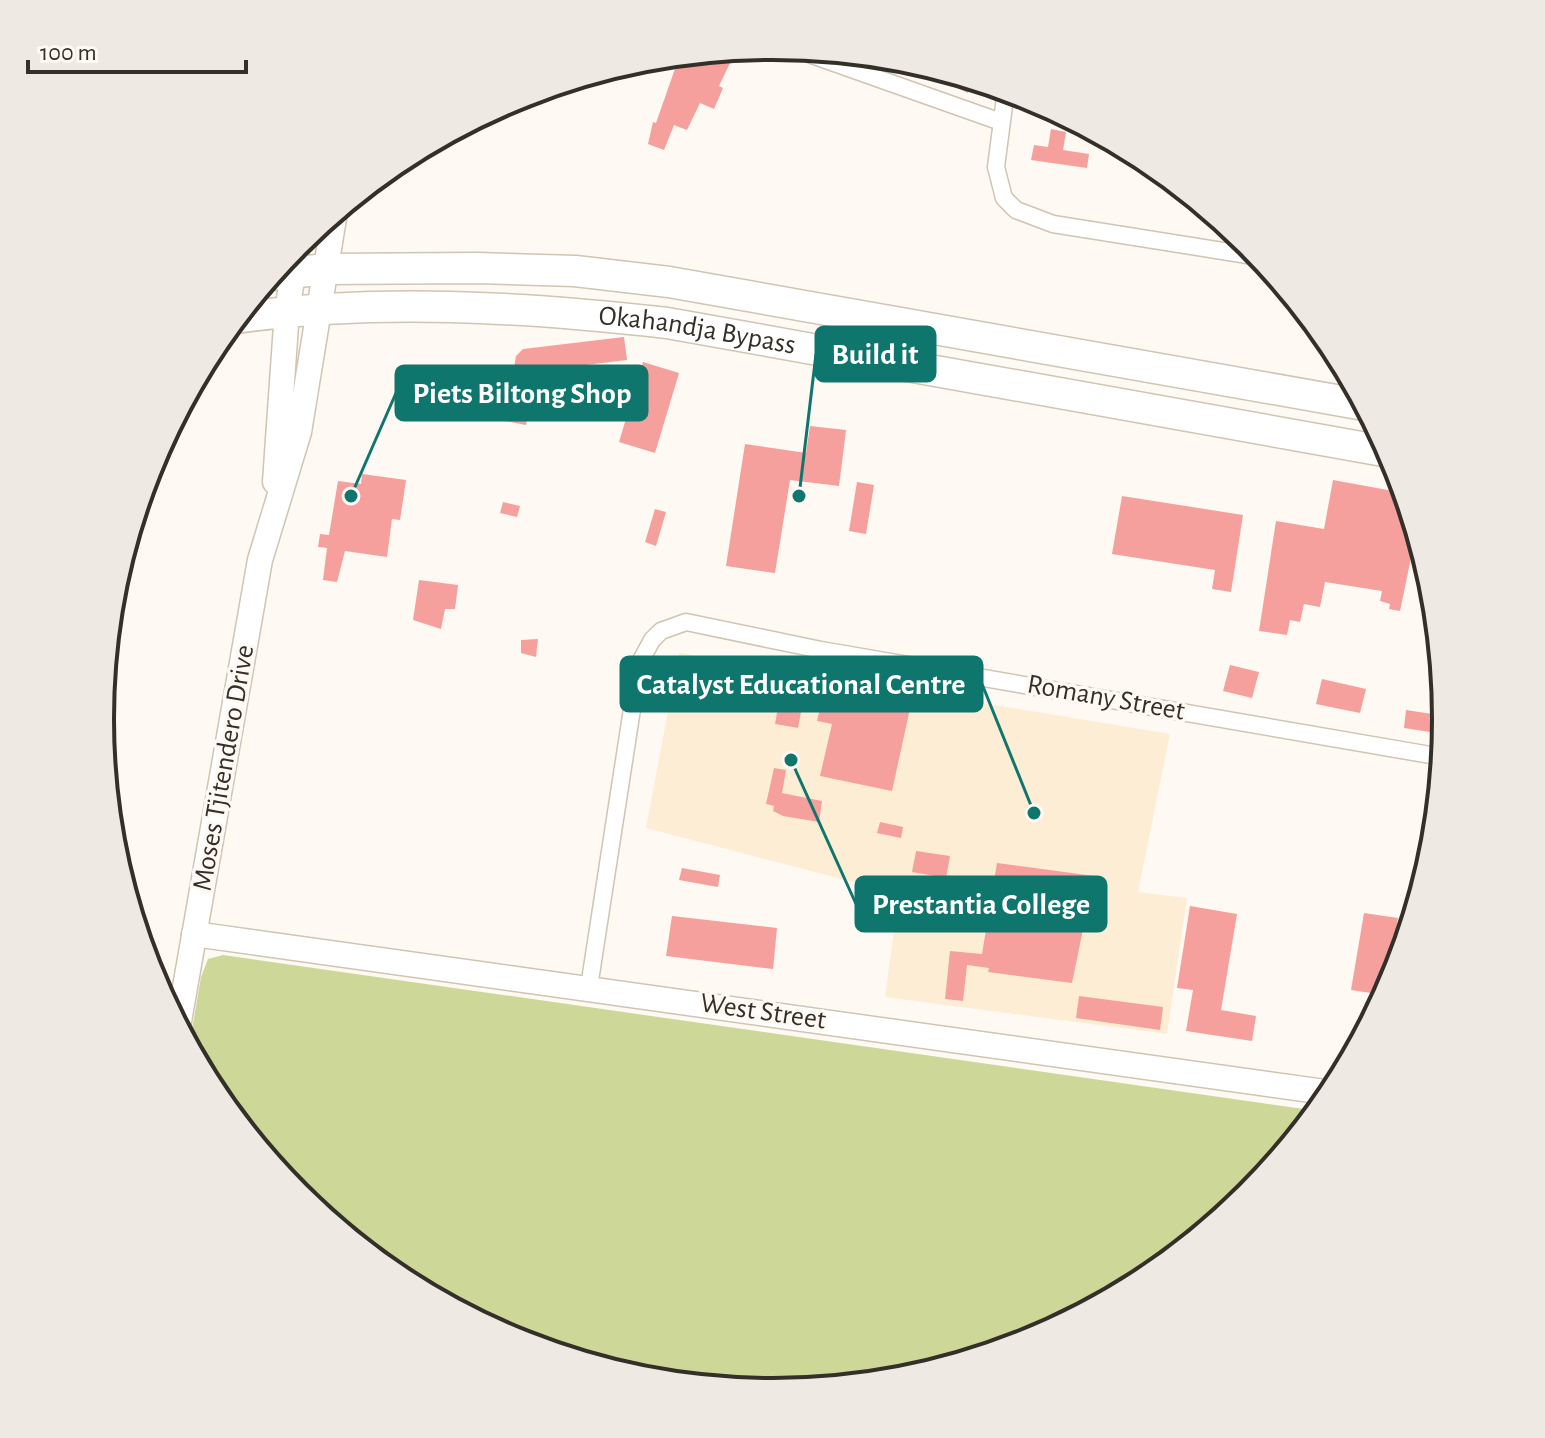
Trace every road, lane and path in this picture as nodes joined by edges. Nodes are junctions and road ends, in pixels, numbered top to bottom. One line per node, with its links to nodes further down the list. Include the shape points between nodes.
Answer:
1 (835, 63): 3 (street)
2 (1004, 102): 3 (street)
3 (1001, 122): 5 (street, via 998,185 1016,210 1053,224)
4 (333, 229): 6 (street, Moses Tjitendero Drive)
5 (1239, 254)
6 (327, 269): 7 (highway, Okahandja Bypass); 9 (street, Moses Tjitendero Drive); 12 (highway, Okahandja Bypass, via 575,271 669,282)
7 (288, 272)
8 (283, 278): 10 (street, Moses Tjitendero Drive)
9 (320, 309): 10 (highway, Okahandja Bypass); 13 (highway, Okahandja Bypass, via 499,310 667,323); 14 (street, Moses Tjitendero Drive, via 299,432)
10 (287, 311): 11 (highway, Okahandja Bypass); 14 (street, Moses Tjitendero Drive)
11 (252, 316)
12 (1350, 403)
13 (1373, 449)
14 (274, 509): 16 (street, Moses Tjitendero Drive, via 260,560)
15 (1430, 755): 17 (street, Romany Street, via 686,622 652,640 639,664)
16 (194, 934): 17 (street, West Street); 18 (street, Moses Tjitendero Drive)
17 (589, 987): 19 (street, West Street)
18 (181, 1010)
19 (1316, 1091)

